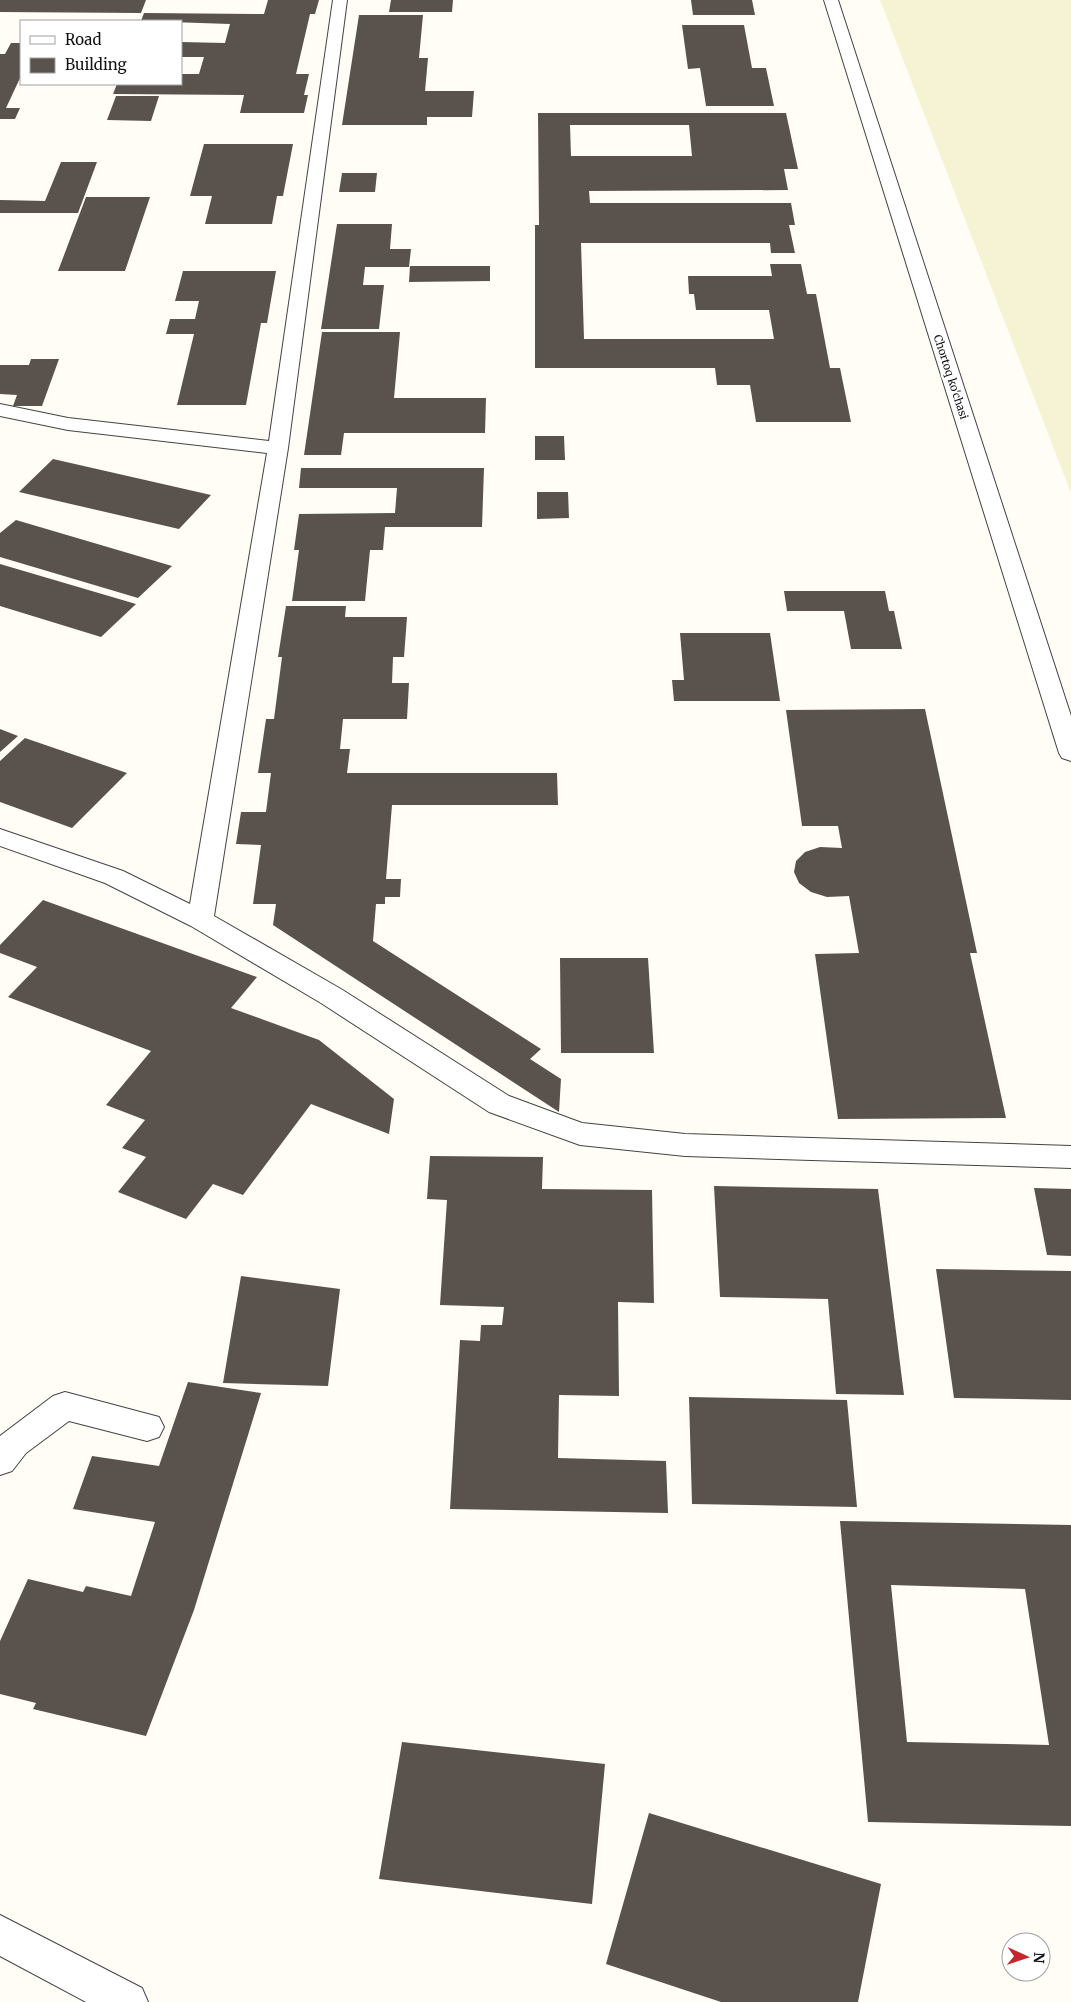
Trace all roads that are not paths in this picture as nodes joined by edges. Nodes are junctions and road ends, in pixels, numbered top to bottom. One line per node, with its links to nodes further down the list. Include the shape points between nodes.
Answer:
1 (340, 0): 4 (street)
2 (831, 0): 5 (street, Chortoq ko'chasi)
3 (0, 410): 4 (street, via 68,424)
4 (278, 448): 7 (street)
5 (1071, 753)
6 (0, 837): 7 (street, via 114,877)
7 (200, 920): 8 (street, via 330,996 499,1104 580,1134 685,1145)
8 (1071, 1158)
9 (147, 1427): 10 (street, via 65,1406 14,1443)
10 (0, 1462)
11 (0, 1935): 12 (street)
12 (128, 2002)

